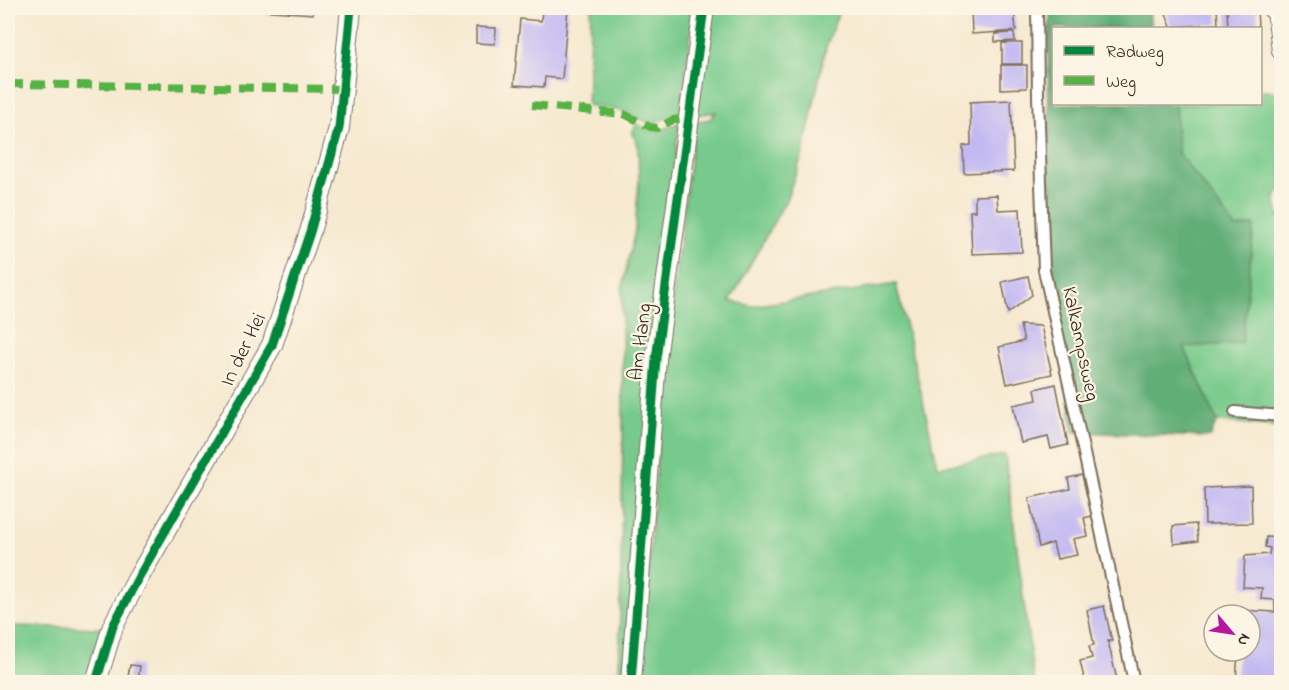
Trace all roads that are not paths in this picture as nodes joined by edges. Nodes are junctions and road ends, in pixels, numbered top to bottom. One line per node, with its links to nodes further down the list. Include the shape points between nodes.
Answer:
1 (351, 8): 8 (street, In der Hei, via 339,128 272,345 113,626)
2 (704, 8): 9 (street, Am Hang, via 656,359)
3 (1037, 8): 10 (lane, Kalkampsweg, via 1044,270)
4 (1272, 8): 5 (street, via 1277,11)
5 (1281, 50)
6 (1235, 412): 7 (lane)
7 (1281, 416)
8 (96, 682)
9 (631, 682)
10 (1134, 682)

